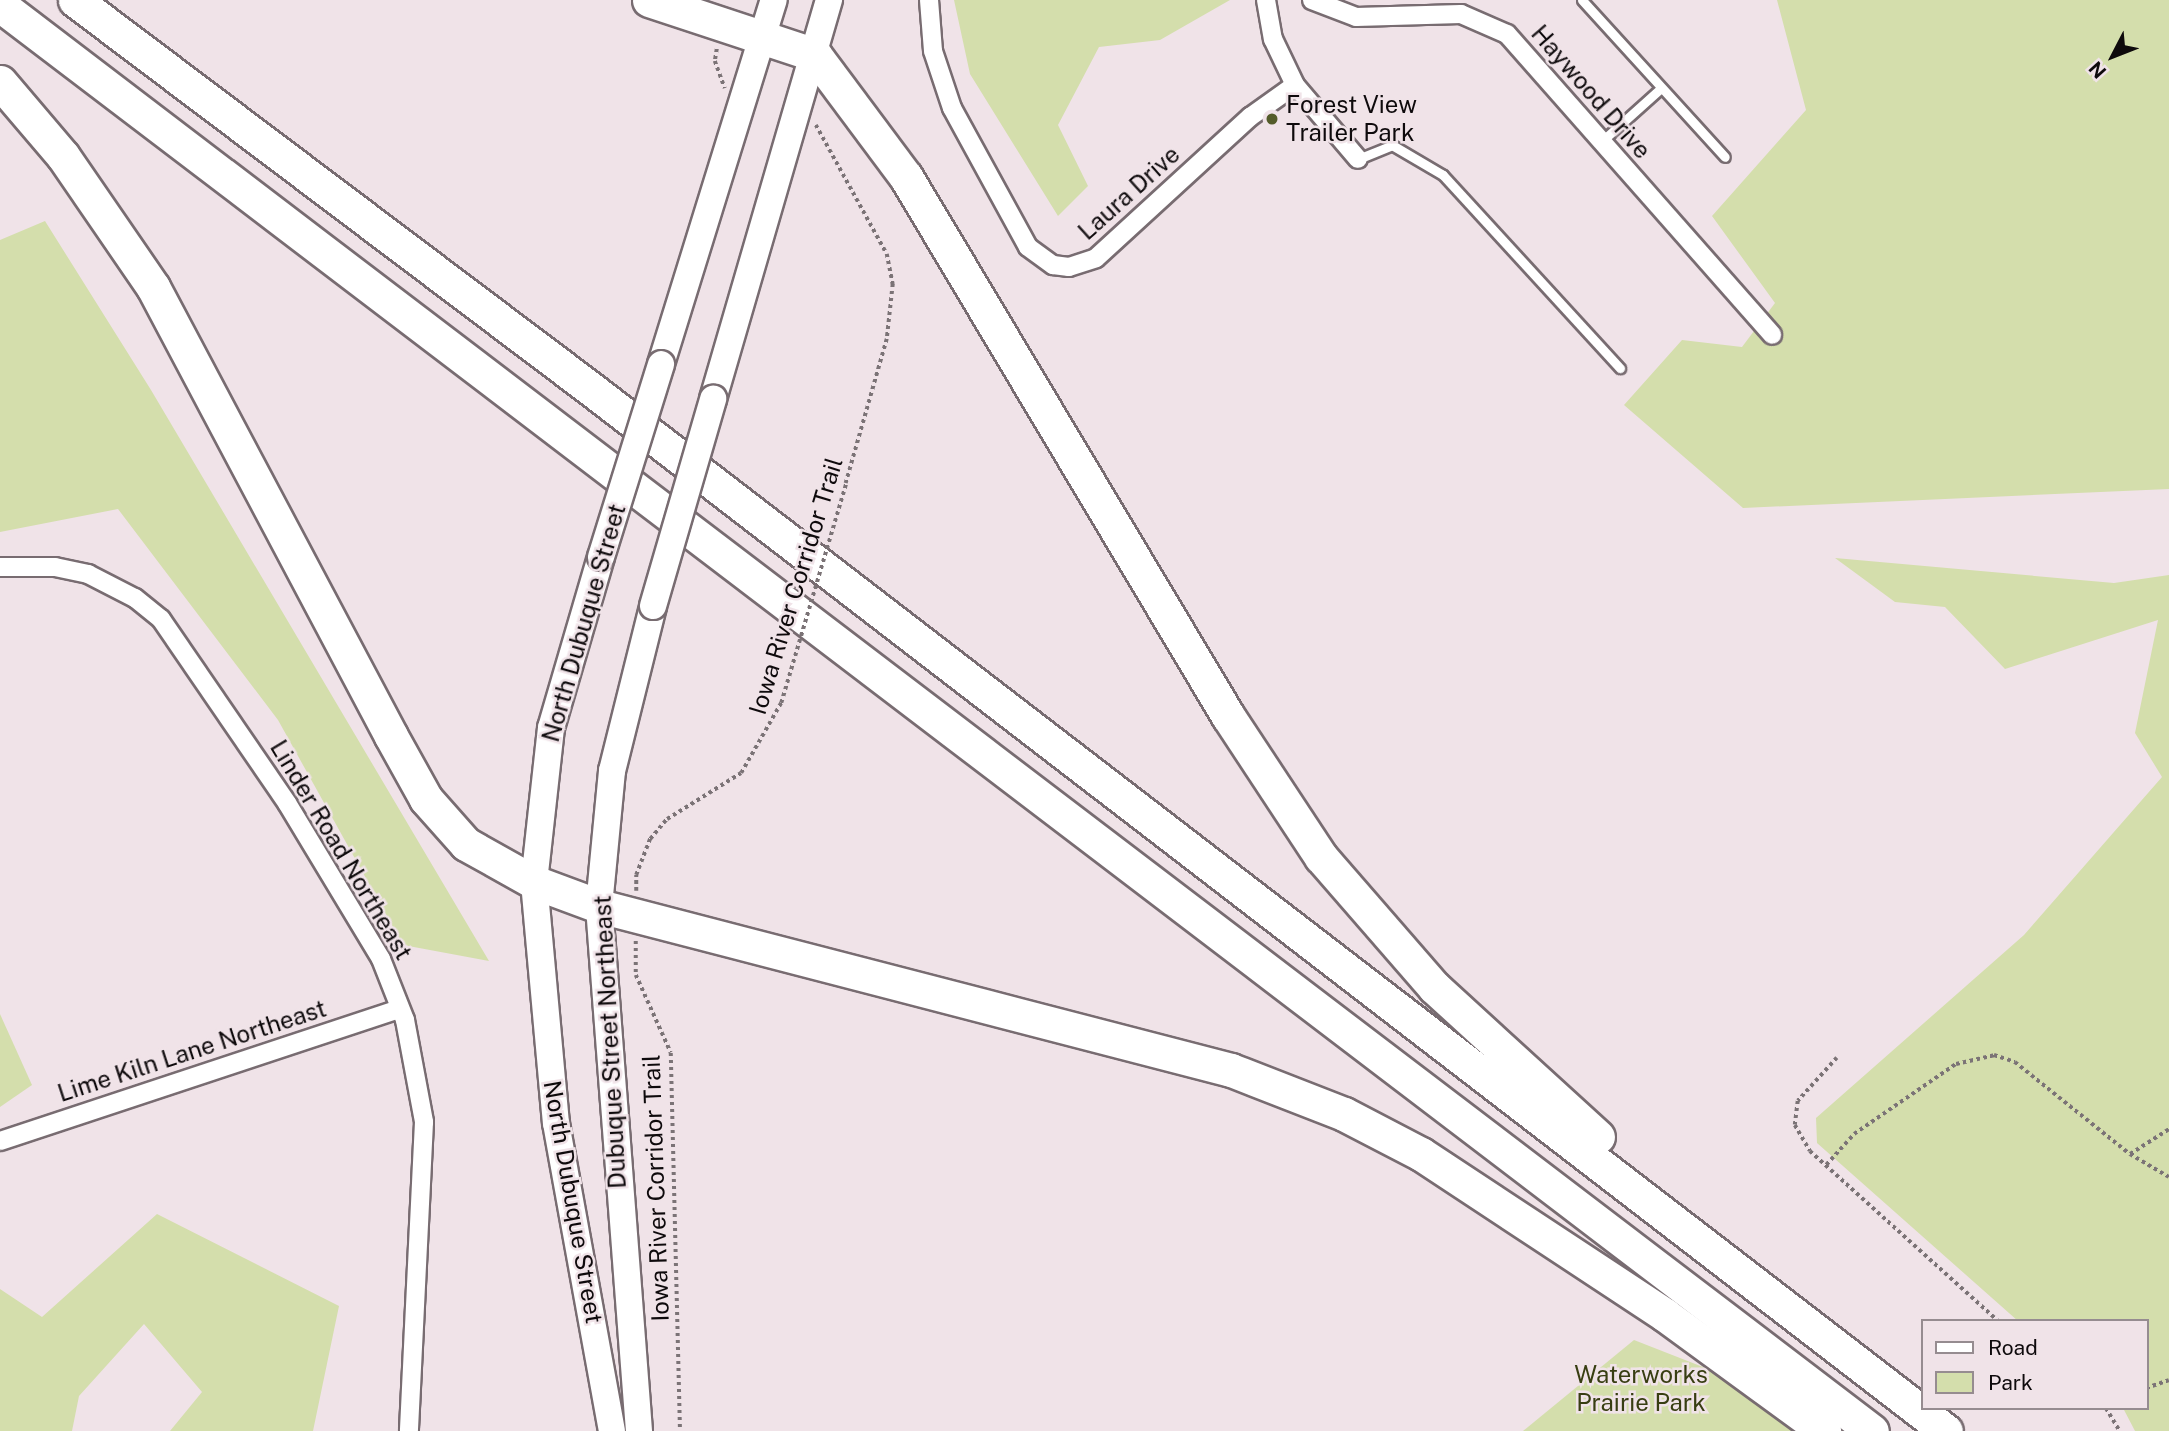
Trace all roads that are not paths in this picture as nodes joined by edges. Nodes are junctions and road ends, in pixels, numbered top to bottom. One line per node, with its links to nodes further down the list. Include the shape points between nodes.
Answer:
1 (75, 0): 25 (highway)
2 (649, 0): 10 (highway)
3 (774, 0): 10 (main road, North Dubuque Street)
4 (829, 0): 11 (main road)
5 (929, 0): 13 (street, Laura Drive, via 933,51 952,108 1028,247 1054,265 1069,267 1096,258 1250,117)
6 (1266, 0): 13 (street, via 1273,39)
7 (1312, 0): 15 (street, Haywood Drive, via 1356,17 1438,12 1479,20 1518,45)
8 (1582, 0): 14 (lane)
9 (0, 5): 30 (highway)
10 (761, 40): 11 (highway); 21 (main road, North Dubuque Street, bridge, via 551,728)
11 (815, 55): 22 (main road, Dubuque Street Northeast, bridge, via 653,606 612,771); 25 (highway, via 906,177 1228,716 1337,877 1410,962 1480,1032)
12 (0, 82): 21 (highway, via 64,156 153,287 426,799 466,844)
13 (1295, 85): 17 (street)
14 (1661, 88): 15 (lane); 16 (lane)
15 (1602, 141): 18 (street, Haywood Drive)
16 (1725, 157)
17 (1358, 159): 19 (lane, via 1392,145 1443,175)
18 (1772, 335)
19 (1620, 368)
20 (0, 567): 23 (street, Linder Road Northeast, via 55,567 88,574 135,598 161,619 287,803 381,959)
21 (534, 883): 22 (highway); 27 (main road, North Dubuque Street, via 556,1123)
22 (599, 906): 28 (main road, Dubuque Street Northeast); 29 (highway, via 1231,1070 1344,1114 1421,1154 1665,1315)
23 (400, 1009): 24 (street, Lime Kiln Lane Northeast); 26 (street, Linder Road Northeast, via 415,1058 424,1122)
24 (0, 1140)
25 (1841, 1348): 31 (highway)
26 (409, 1431)
27 (612, 1431)
28 (639, 1431)
29 (1824, 1431)
30 (1872, 1431)
31 (1946, 1431)

